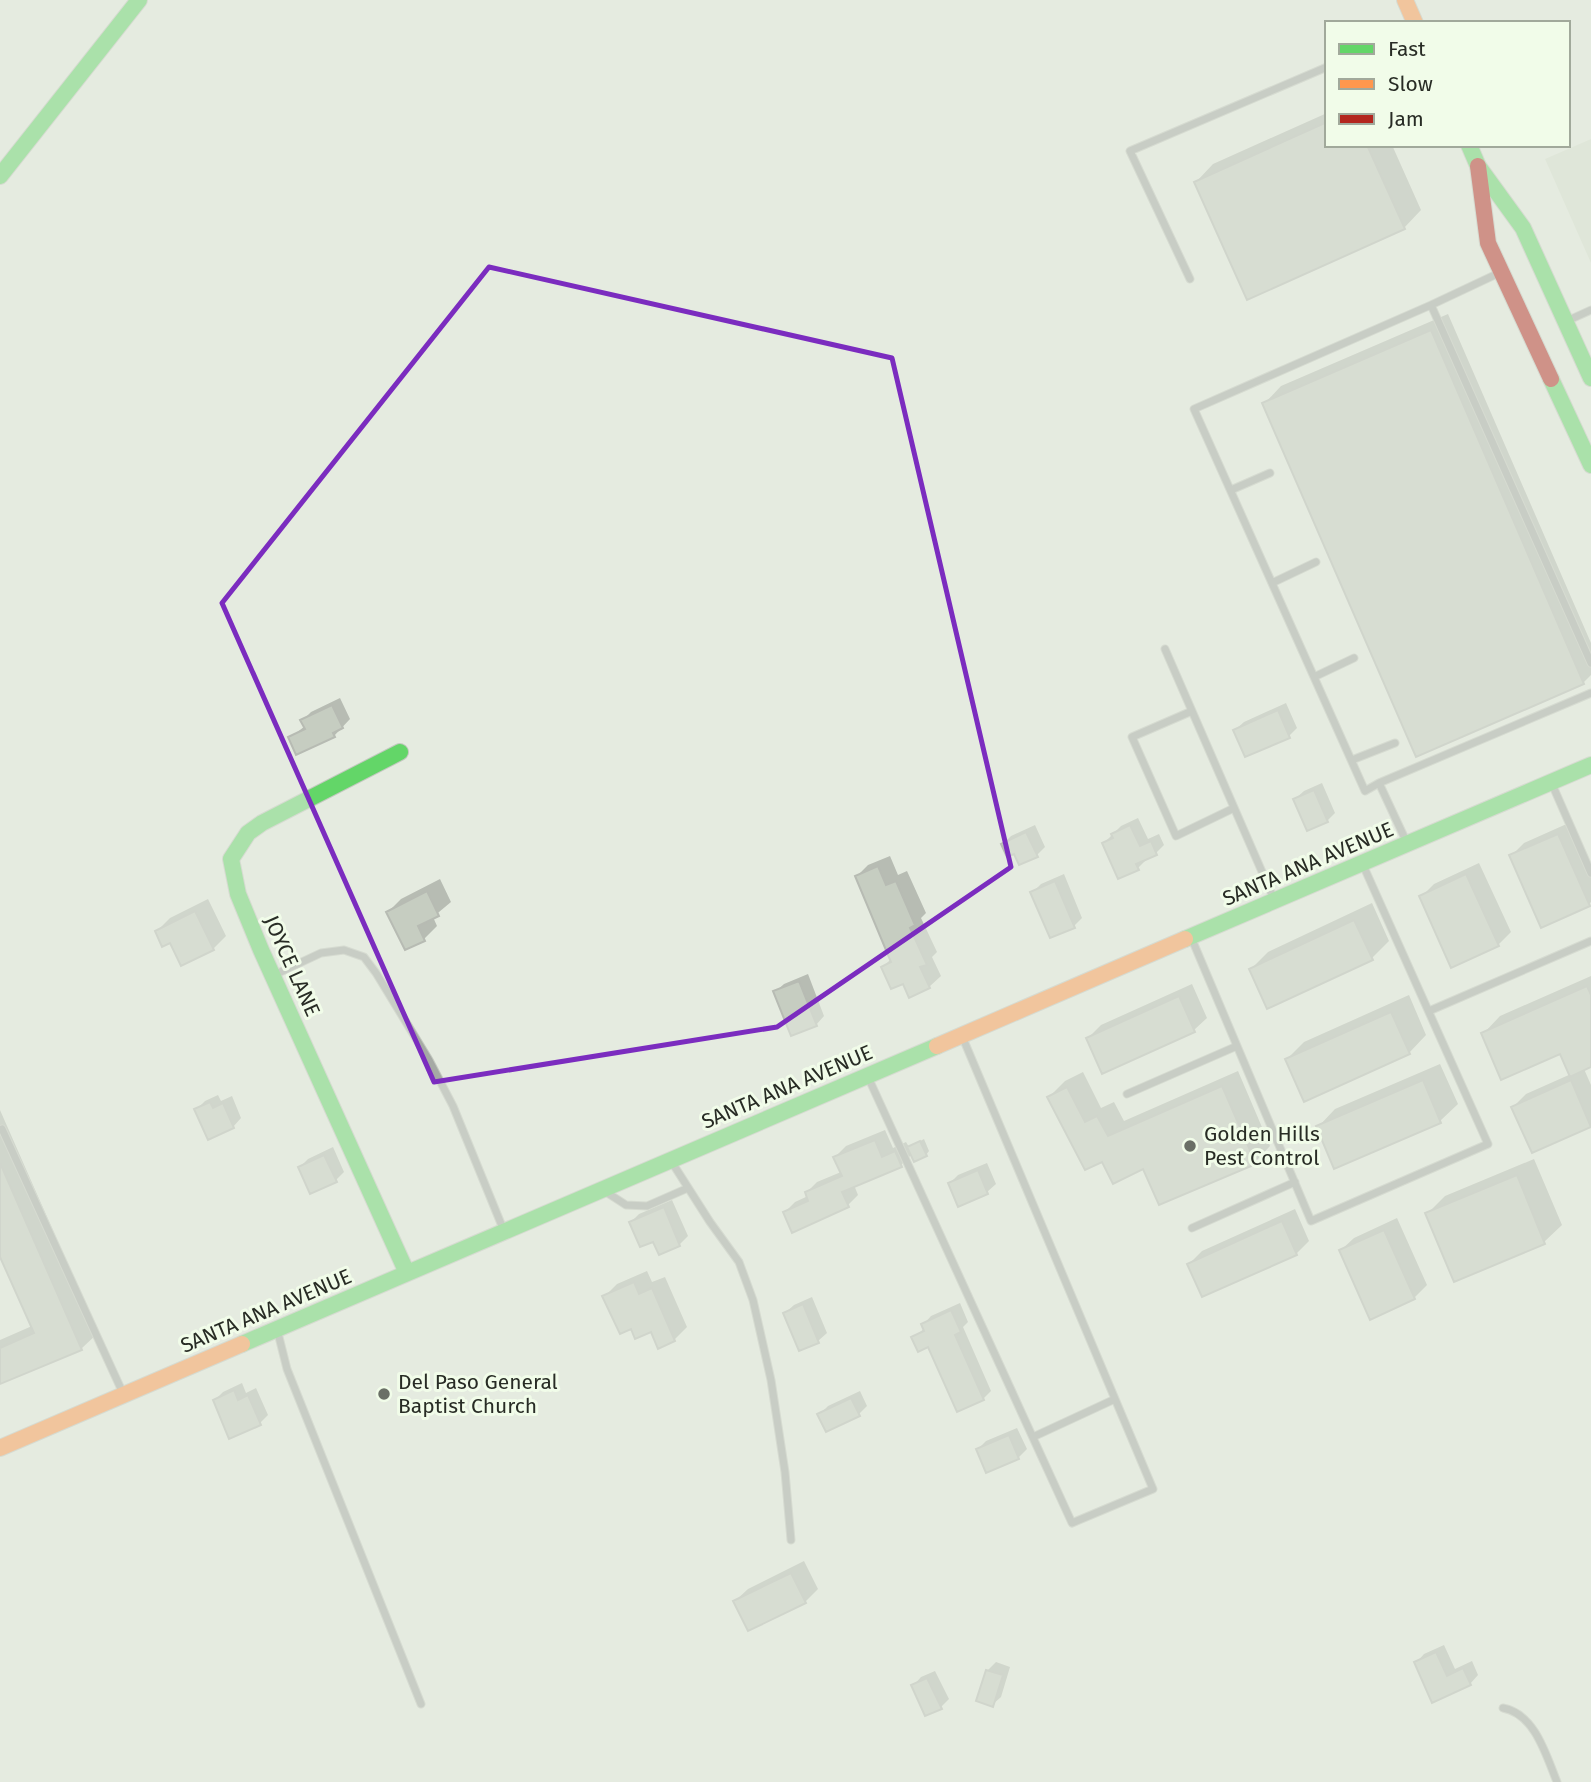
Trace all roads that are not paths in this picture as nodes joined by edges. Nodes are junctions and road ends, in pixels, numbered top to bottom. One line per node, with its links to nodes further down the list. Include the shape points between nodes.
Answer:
1 (139, 0): 7 (street)
2 (1405, 0): 3 (street)
3 (1414, 21)
4 (1325, 68): 9 (lane, via 1129,152)
5 (1470, 147): 6 (street)
6 (1478, 166): 8 (street, via 1488,243); 12 (street, via 1523,228)
7 (0, 176)
8 (1502, 271): 10 (lane); 14 (street)
9 (1190, 279)
10 (1431, 305): 16 (lane, via 1194,409); 21 (lane)
11 (1591, 310): 12 (lane)
12 (1566, 321): 13 (street)
13 (1591, 377)
14 (1591, 465)
15 (1270, 473): 16 (lane)
16 (1231, 490): 18 (lane)
17 (1316, 562): 18 (lane)
18 (1272, 583): 22 (lane)
19 (1166, 649): 24 (lane)
20 (1354, 658): 22 (lane)
21 (1591, 663)
22 (1314, 677): 27 (lane)
23 (1591, 693): 30 (lane)
24 (1192, 711): 31 (lane); 31 (lane, via 1132,737 1176,836)
25 (1395, 743): 27 (lane)
26 (400, 752): 38 (street, JOYCE LANE, via 262,822 248,833 231,859 238,894)
27 (1352, 760): 30 (lane, via 1365,791)
28 (1591, 765): 29 (street, SANTA ANA AVENUE)
29 (1552, 782): 32 (street, SANTA ANA AVENUE); 34 (lane)
30 (1379, 783): 32 (lane)
31 (1234, 808): 35 (lane)
32 (1408, 844): 33 (street, SANTA ANA AVENUE)
33 (1362, 863): 35 (street, SANTA ANA AVENUE); 39 (lane)
34 (1591, 873)
35 (1275, 901): 36 (street, SANTA ANA AVENUE)
36 (1191, 937): 40 (street, SANTA ANA AVENUE); 41 (lane)
37 (1591, 941): 39 (lane)
38 (272, 975): 50 (lane, via 321,953 344,950 364,957 453,1106); 51 (street, JOYCE LANE)
39 (1429, 1011): 46 (lane, via 1488,1144 1311,1222)
40 (961, 1035): 42 (street, SANTA ANA AVENUE); 54 (lane)
41 (1237, 1046): 43 (lane); 46 (lane)
42 (867, 1076): 45 (street, SANTA ANA AVENUE); 55 (lane)
43 (1127, 1094)
44 (2, 1129): 53 (lane)
45 (671, 1160): 47 (lane); 48 (street, SANTA ANA AVENUE)
46 (1294, 1182): 49 (lane)
47 (688, 1188): 48 (lane, via 647,1206 626,1205); 57 (lane, via 739,1262 753,1300 772,1380)
48 (603, 1189): 50 (street, SANTA ANA AVENUE)
49 (1192, 1228)
50 (505, 1231): 51 (street, SANTA ANA AVENUE)
51 (407, 1273): 52 (street, SANTA ANA AVENUE)
52 (277, 1329): 53 (street, SANTA ANA AVENUE); 58 (lane, via 287,1368)
53 (123, 1395): 56 (street, SANTA ANA AVENUE)
54 (1115, 1399): 55 (lane); 55 (lane, via 1153,1489 1072,1523)
55 (1032, 1437)
56 (0, 1448)
57 (791, 1540)
58 (421, 1704)
59 (1503, 1708): 60 (lane, via 1530,1724)
60 (1557, 1782)

